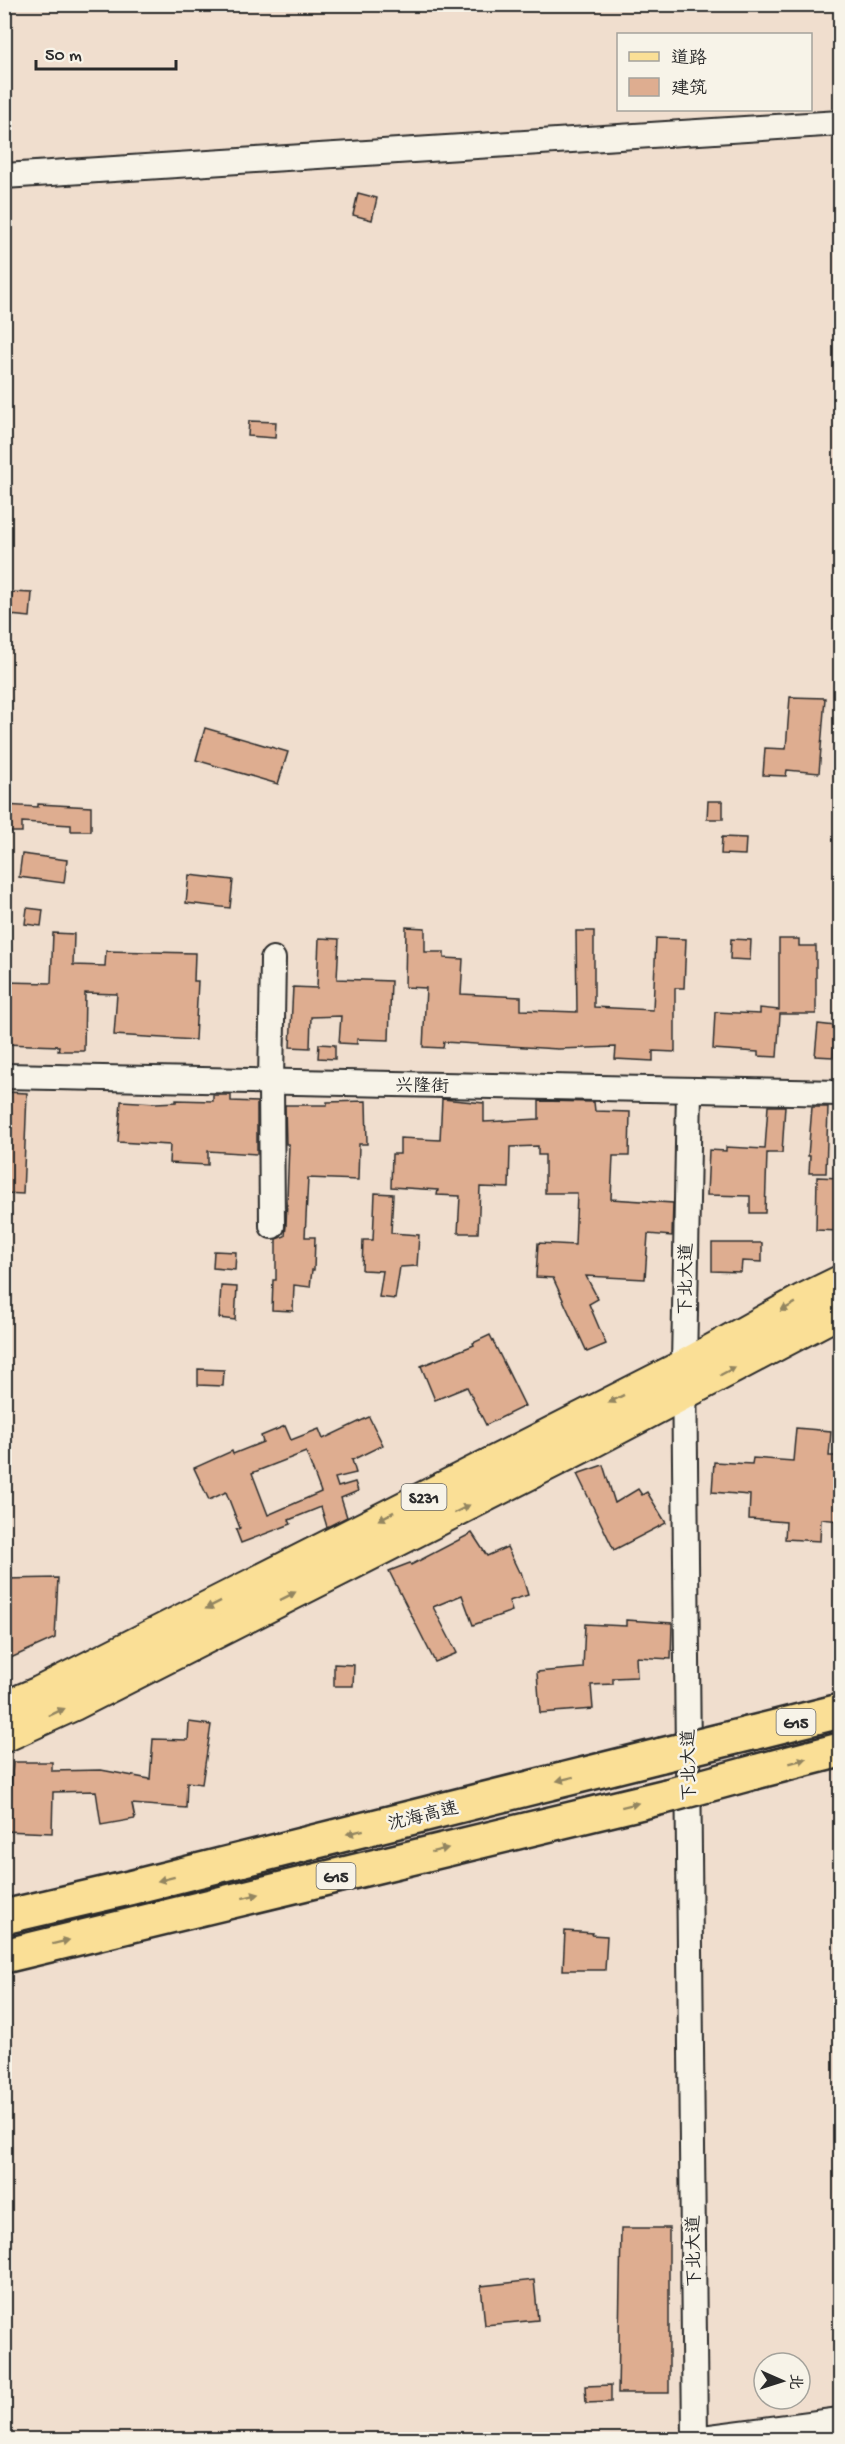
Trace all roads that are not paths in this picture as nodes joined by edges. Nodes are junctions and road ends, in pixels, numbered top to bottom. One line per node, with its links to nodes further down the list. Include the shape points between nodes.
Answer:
1 (840, 123): 2 (street)
2 (4, 176)
3 (273, 959): 5 (street)
4 (4, 1076): 5 (street, 兴隆街)
5 (271, 1082): 6 (street, 兴隆街); 8 (street)
6 (689, 1090): 7 (street, 兴隆街); 11 (street, 下北大道)
7 (840, 1093)
8 (272, 1226)
9 (840, 1281): 11 (main road, S231, one-way to 11, via 801,1300)
10 (840, 1311): 11 (main road, S231, one-way to 10)
11 (684, 1379): 12 (main road, S231, one-way to 12); 14 (main road, S231, one-way to 11, via 549,1465); 19 (street, 下北大道)
12 (4, 1707)
13 (840, 1710): 16 (highway, 沈海高速 / G15, one-way to 16, bridge)
14 (4, 1737)
15 (840, 1750): 17 (highway, G15, one-way to 15, bridge, via 667,1796)
16 (4, 1917)
17 (4, 1956)
18 (840, 2420): 19 (street)
19 (695, 2439)

